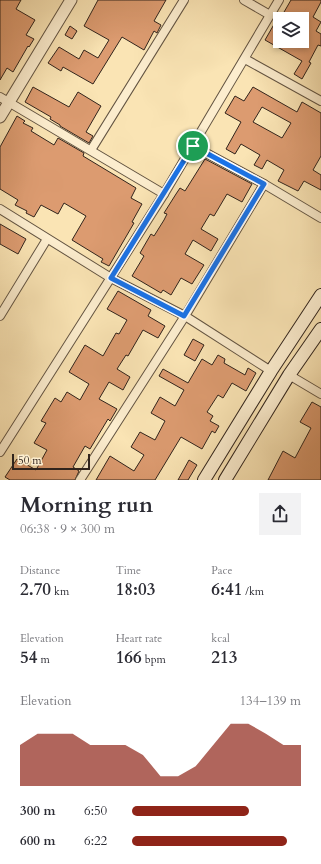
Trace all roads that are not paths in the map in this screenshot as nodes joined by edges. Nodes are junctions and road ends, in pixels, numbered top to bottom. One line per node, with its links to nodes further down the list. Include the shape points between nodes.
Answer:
1 (71, 0): 7 (street)
2 (184, 0): 11 (street)
3 (244, 0): 5 (street)
4 (280, 0): 5 (street)
5 (270, 15): 6 (street)
6 (245, 59): 8 (street); 10 (street)
7 (4, 100): 9 (street); 11 (street)
8 (321, 101)
9 (0, 117)
10 (193, 146): 12 (street); 13 (street)
11 (91, 150): 13 (street)
12 (264, 184): 15 (street); 20 (street)
13 (164, 194): 17 (street)
14 (0, 209): 16 (street)
15 (321, 218)
16 (47, 239): 17 (street); 19 (street)
17 (111, 278): 20 (street); 25 (street)
18 (321, 295): 22 (main road)
19 (0, 316)
20 (184, 316): 22 (street); 26 (street)
21 (321, 328): 23 (main road)
22 (271, 371): 27 (main road)
23 (289, 375): 24 (street); 28 (main road)
24 (321, 394)
25 (0, 452)
26 (80, 480)
27 (204, 480)
28 (225, 480)

